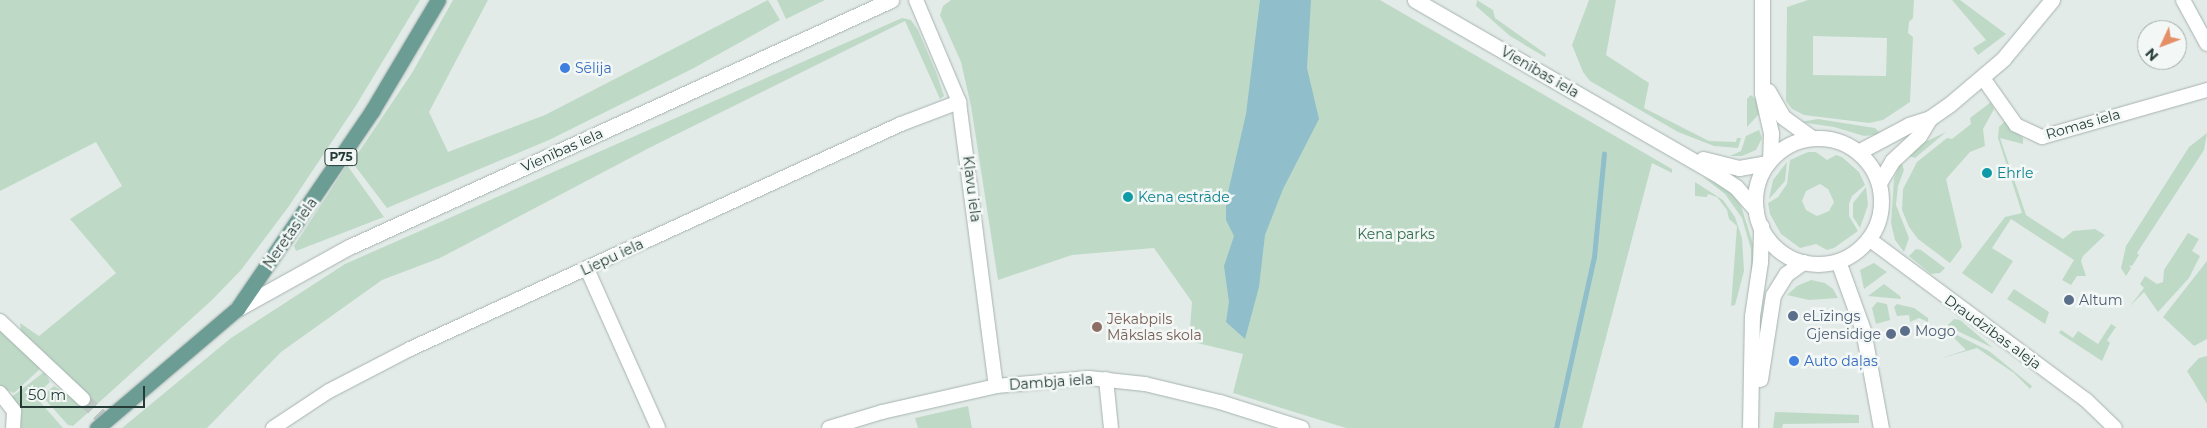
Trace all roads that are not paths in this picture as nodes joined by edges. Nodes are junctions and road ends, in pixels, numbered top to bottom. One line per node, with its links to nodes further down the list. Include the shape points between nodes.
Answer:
1 (438, 0): 25 (main road, Neretas iela / P75, via 372,111)
2 (891, 0): 25 (main road, Vienības iela, via 349,247)
3 (916, 0): 12 (street, Kļavu iela)
4 (1415, 0): 15 (main road, Vienības iela)
5 (1762, 0): 9 (main road)
6 (2052, 0): 10 (main road)
7 (2183, 0): 8 (street)
8 (2207, 44)
9 (1763, 72): 14 (main road, via 1781,114); 17 (main road, via 1763,100 1771,133)
10 (1983, 78): 11 (street, Romas iela, via 2016,125 2042,137); 13 (main road)
11 (2207, 90)
12 (959, 102): 24 (street, Liepu iela, via 900,124); 28 (street, Kļavu iela)
13 (1930, 118): 16 (main road, via 1909,125); 18 (main road, via 1919,136 1892,161)
14 (1812, 138): 16 (main road, via 1836,140); 17 (main road, via 1789,145)
15 (1664, 144): 17 (main road, via 1726,167); 19 (main road, via 1731,183)
16 (1858, 152): 18 (main road, via 1871,166)
17 (1769, 162): 19 (main road, via 1757,185)
18 (1879, 183): 21 (main road, via 1881,203 1878,222)
19 (1756, 210): 20 (main road)
20 (1761, 226): 23 (main road, via 1778,249); 30 (main road, via 1760,262 1752,316)
21 (1869, 238): 22 (main road, via 1850,256); 41 (street, Draudzības aleja, via 2086,400)
22 (1838, 261): 23 (main road); 40 (main road, via 1863,330)
23 (1803, 262): 30 (main road, via 1786,274 1773,295 1761,377)
24 (587, 269): 34 (street, Liepu iela, via 410,349 329,391); 35 (street)
25 (237, 309): 33 (main road, Neretas iela / P75)
26 (0, 321): 31 (street)
27 (1106, 379): 28 (street, Dambja iela, via 1070,378); 37 (street); 38 (street, Dambja iela, via 1145,384 1220,402)
28 (996, 386): 36 (street, Dambja iela, via 882,412)
29 (0, 393): 32 (street, via 14,411)
30 (1753, 397): 39 (main road)
31 (83, 399)
32 (13, 428)
33 (97, 428)
34 (273, 428)
35 (658, 428)
36 (829, 428)
37 (1111, 428)
38 (1302, 428)
39 (1750, 428)
40 (1880, 428)
41 (2115, 428)

